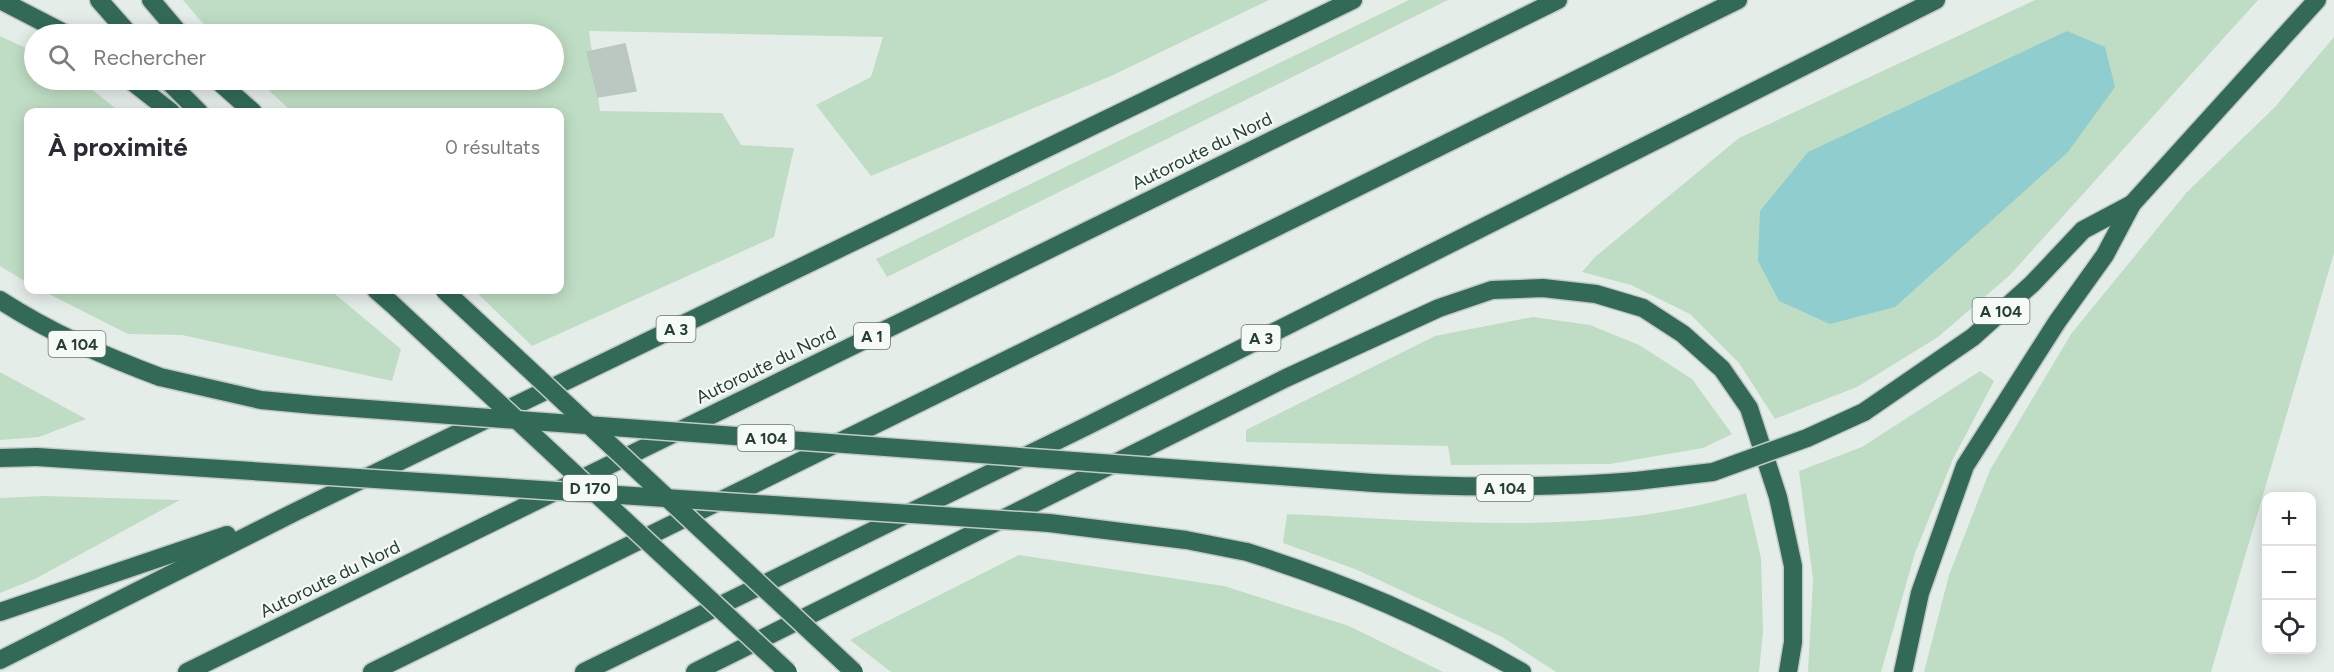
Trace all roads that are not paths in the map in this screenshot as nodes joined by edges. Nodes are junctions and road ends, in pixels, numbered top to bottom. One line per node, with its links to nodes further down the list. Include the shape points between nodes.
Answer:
1 (0, 0): 9 (highway)
2 (99, 0): 10 (highway)
3 (151, 0): 11 (highway)
4 (1353, 0): 23 (highway, A 3)
5 (1558, 0): 26 (highway, Autoroute du Nord / A 1)
6 (1738, 0): 27 (highway)
7 (1936, 0): 28 (highway, A 3, via 1089,425)
8 (2317, 0): 18 (highway, A 104)
9 (47, 24)
10 (120, 24)
11 (171, 24)
12 (143, 90): 15 (highway)
13 (177, 90): 16 (highway)
14 (228, 90): 17 (highway)
15 (166, 108)
16 (195, 108)
17 (248, 108)
18 (2132, 204): 21 (highway, A 104, bridge, via 2083,230 2032,284 1973,337 1864,412 1807,438 1713,472 1549,488 1374,483 261,400 160,377 94,352); 34 (highway, via 2105,255 2056,322 1965,466 1920,593)
19 (381, 294): 30 (highway, D 170, bridge)
20 (448, 294): 31 (highway, bridge)
21 (0, 300)
22 (0, 458): 32 (highway, bridge, via 37,457 1049,523 1186,540 1247,552 1393,604)
23 (297, 511): 24 (highway); 25 (highway, A 3)
24 (0, 612)
25 (0, 660)
26 (187, 672)
27 (372, 672)
28 (584, 672)
29 (695, 672): 33 (highway, via 1286,378 1439,308 1492,290 1543,288 1596,294 1643,308 1683,334 1722,369 1749,408 1778,497 1793,566 1793,642)
30 (788, 672)
31 (854, 672)
32 (1522, 672)
33 (1788, 672)
34 (1903, 672)

